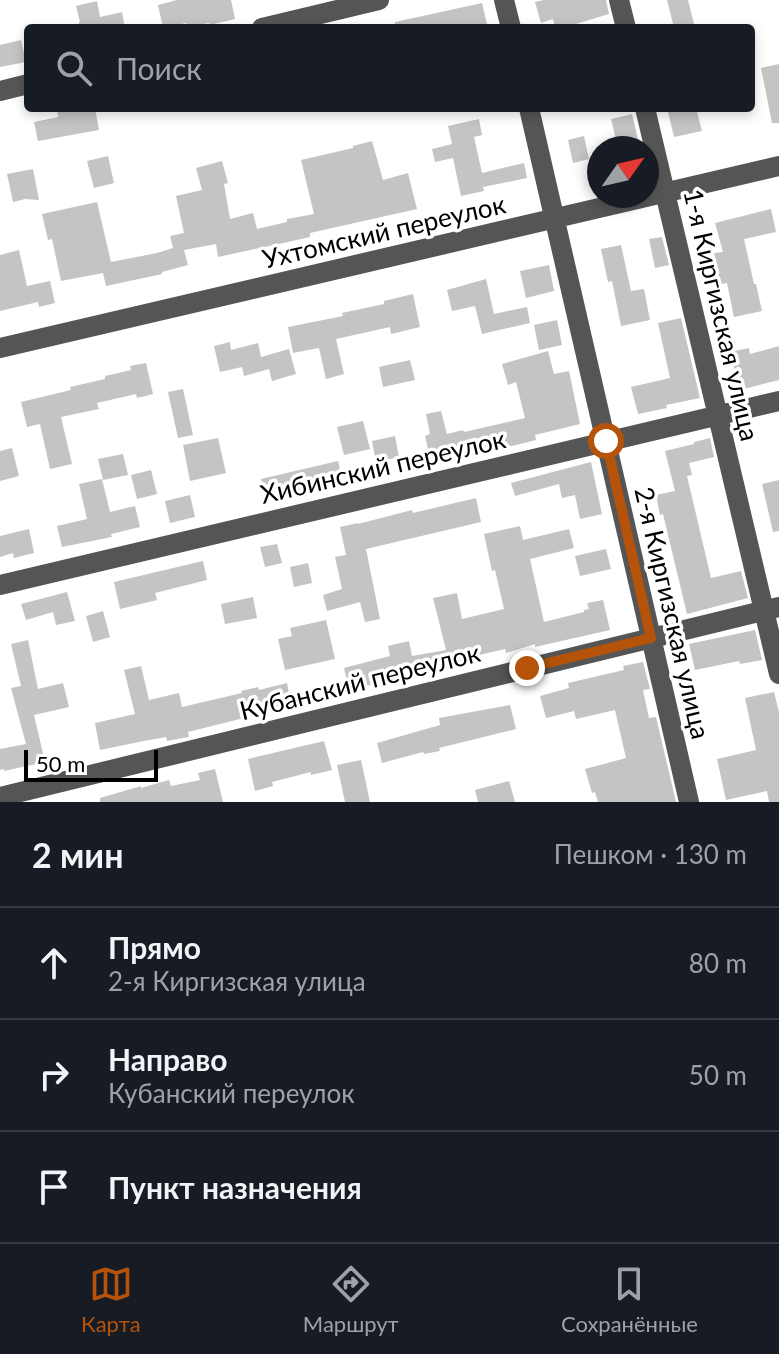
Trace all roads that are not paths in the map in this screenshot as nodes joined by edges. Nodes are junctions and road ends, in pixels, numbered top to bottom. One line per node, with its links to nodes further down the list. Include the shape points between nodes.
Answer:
1 (379, 0): 4 (street)
2 (504, 0): 5 (street)
3 (619, 0): 6 (street)
4 (279, 24)
5 (510, 24)
6 (625, 24)
7 (24, 85): 8 (street)
8 (0, 91)
9 (530, 112): 13 (street, 2-я Киргизская улица)
10 (646, 112): 12 (street, 1-я Киргизская улица)
11 (779, 166): 12 (street, Ухтомский переулок)
12 (665, 192): 13 (street, Ухтомский переулок); 16 (street, 1-я Киргизская улица)
13 (555, 219): 14 (street, Ухтомский переулок); 17 (street, 2-я Киргизская улица)
14 (0, 348)
15 (779, 401): 16 (street, Хибинский переулок)
16 (718, 416): 17 (street, Хибинский переулок); 19 (street, 1-я Киргизская улица)
17 (606, 441): 18 (street, Хибинский переулок); 20 (street, 2-я Киргизская улица)
18 (0, 585)
19 (772, 609): 20 (street, Кубанский переулок); 21 (street, 1-я Киргизская улица)
20 (651, 638): 22 (street, Кубанский переулок); 23 (street, 2-я Киргизская улица)
21 (779, 674)
22 (0, 797)
23 (689, 802)

